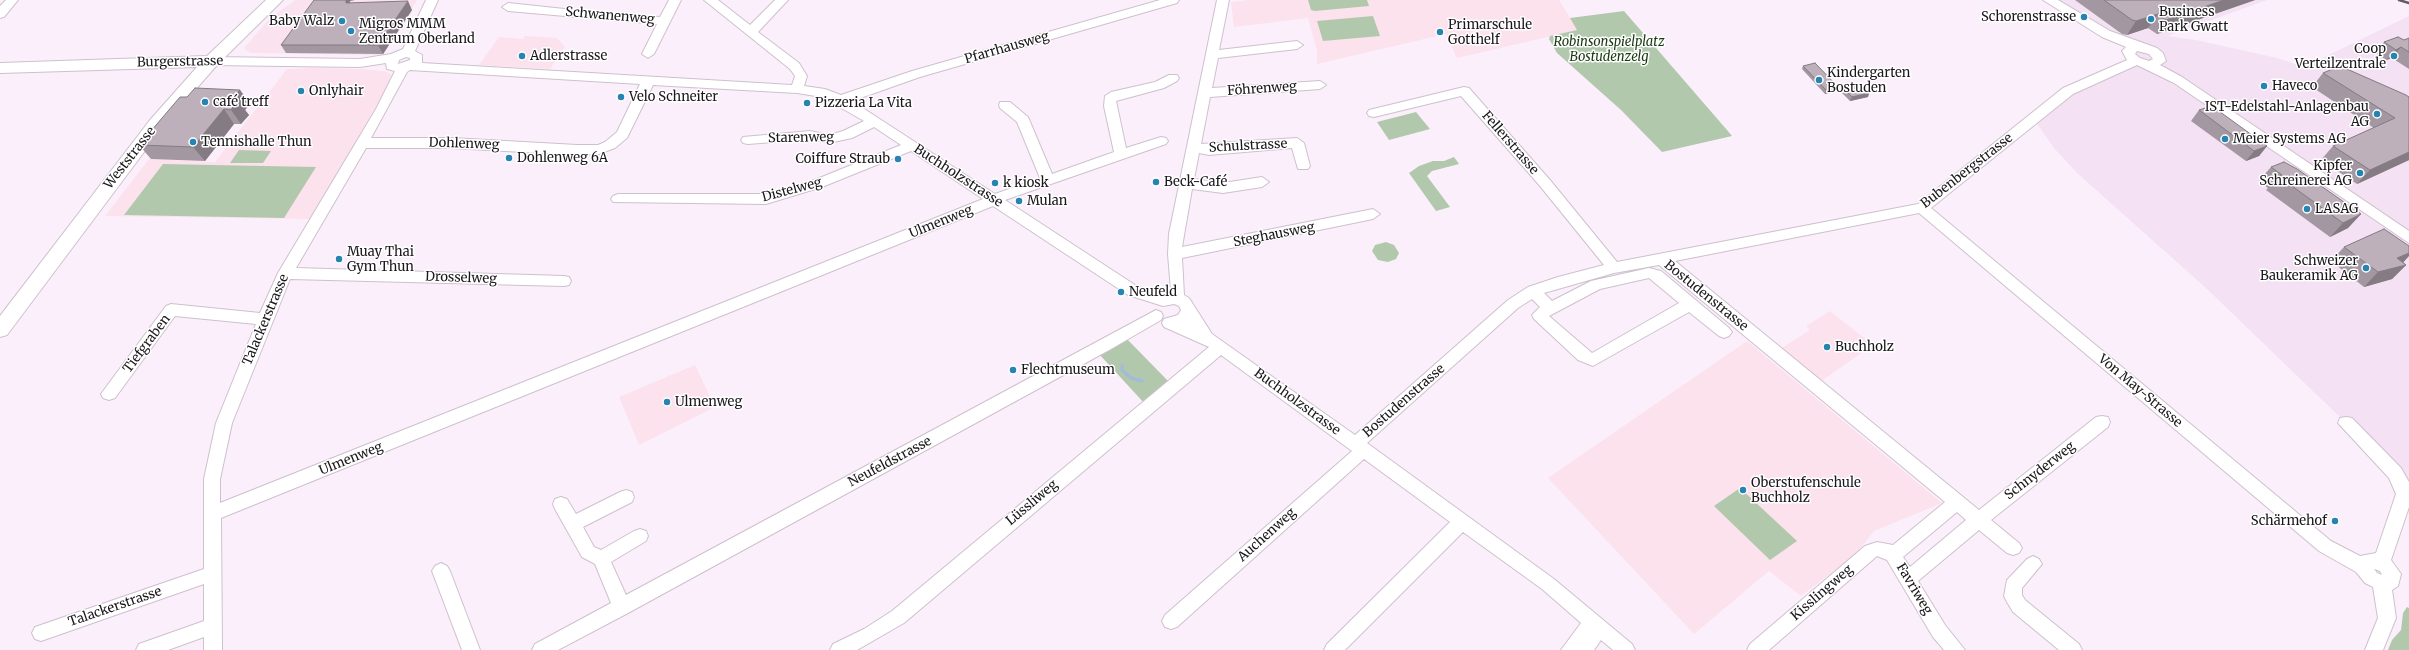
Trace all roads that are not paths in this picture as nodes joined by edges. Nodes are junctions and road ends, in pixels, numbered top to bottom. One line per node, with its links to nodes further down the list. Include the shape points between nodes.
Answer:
1 (12, 0): 11 (street)
2 (274, 0): 18 (main road, Weststrasse)
3 (432, 0): 19 (street, Talackerstrasse)
4 (675, 0): 12 (street)
5 (710, 0): 13 (street)
6 (782, 0): 13 (street)
7 (1173, 0): 26 (street, Pfarrhausweg, via 916,74)
8 (1223, 0): 17 (street, Schulstrasse)
9 (2049, 0): 15 (street)
10 (508, 7): 12 (street, Schwanenweg)
11 (0, 14)
12 (666, 21): 16 (street)
13 (751, 32): 24 (street, via 798,69 801,80)
14 (1297, 44): 17 (street)
15 (2133, 53): 43 (street, Bubenbergstrasse, via 2068,91); 45 (street, via 2155,62)
16 (648, 54)
17 (1212, 55): 25 (street, Schulstrasse)
18 (211, 61): 19 (street, Burgerstrasse); 20 (main road, Burgerstrasse); 58 (main road, Weststrasse, via 130,156)
19 (404, 62): 22 (street, via 440,67); 33 (street, Talackerstrasse, via 393,89)
20 (0, 68)
21 (1173, 78): 36 (street, via 1159,85 1116,95 1110,99)
22 (648, 81): 24 (street); 33 (street, Dohlenweg, via 622,135 610,145 599,149 452,143)
23 (1320, 85): 25 (street, Föhrenweg)
24 (797, 89): 26 (street, via 825,93)
25 (1204, 93): 35 (street, Schulstrasse)
26 (842, 100): 29 (street, Buchholzstrasse)
27 (1005, 104): 38 (street, via 1023,120)
28 (1374, 113): 48 (street, Fellerstrasse, via 1464,91 1545,183)
29 (874, 121): 31 (street, Starenweg, via 847,135 829,139 810,135); 34 (street, Buchholzstrasse)
30 (1301, 139): 35 (street, Schulstrasse)
31 (748, 140)
32 (1161, 141): 36 (street, Ulmenweg)
33 (362, 143): 49 (street, Talackerstrasse)
34 (910, 145): 41 (street, Distelweg, via 898,153 817,184 766,199); 42 (street, Buchholzstrasse)
35 (1197, 148): 37 (street, Schulstrasse, via 1209,150 1297,143); 40 (street, Schulstrasse)
36 (1121, 155): 38 (street, Ulmenweg)
37 (1303, 166)
38 (1048, 180): 42 (street, Ulmenweg)
39 (1262, 182): 40 (street, via 1223,188)
40 (1186, 183): 46 (street, Schulstrasse, via 1176,234)
41 (618, 199)
42 (995, 200): 53 (street, Buchholzstrasse, via 1133,291 1138,298); 68 (street, Ulmenweg)
43 (1922, 208): 47 (street, Bubenbergstrasse); 78 (street, Von May-Strasse, via 2325,546)
44 (1372, 214): 46 (street, Steghausweg)
45 (2409, 238)
46 (1175, 254): 53 (street, Schulstrasse, via 1178,291)
47 (1662, 259): 48 (street, Bostudenstrasse); 66 (street, Bostudenstrasse)
48 (1614, 268): 51 (street, Bostudenstrasse)
49 (285, 273): 50 (street, Drosselweg); 56 (street, Talackerstrasse)
50 (564, 281)
51 (1533, 292): 54 (street); 64 (street, Bostudenstrasse, via 1513,304)
52 (1690, 304): 54 (street, via 1656,275 1645,274 1596,285); 54 (street, via 1593,360 1583,356 1539,315); 59 (street)
53 (1162, 306): 55 (street, Buchholzstrasse, via 1186,304); 57 (street, Buchholzstrasse, via 1163,321); 83 (street, Neufeldstrasse)
54 (1550, 308)
55 (1188, 311): 57 (street, via 1183,319); 60 (street, Buchholzstrasse)
56 (264, 319): 61 (street, Tiefgraben, via 171,310); 68 (street, Talackerstrasse, via 220,440 212,479)
57 (1173, 323): 60 (street, Buchholzstrasse)
58 (0, 330)
59 (1724, 332)
60 (1215, 343): 64 (street, Buchholzstrasse); 92 (street, Lüssliweg, via 898,617 870,635)
61 (109, 394)
62 (2102, 422): 69 (street, Schnyderweg)
63 (2346, 423): 76 (street, via 2395,473 2403,487 2400,509)
64 (1360, 446): 70 (street, Buchholzstrasse); 84 (street, Auchenweg)
65 (626, 497): 71 (street)
66 (1957, 502): 69 (street, Bostudenstrasse); 74 (street, Favriweg)
67 (561, 504): 71 (street)
68 (211, 514): 80 (street, Talackerstrasse)
69 (1978, 520): 73 (street); 81 (street, Schnyderweg)
70 (1462, 522): 85 (street, Buchholzstrasse, via 1548,584); 93 (street)
71 (572, 524): 75 (street, via 588,552)
72 (640, 536): 75 (street)
73 (2013, 548)
74 (1893, 555): 81 (street, Favriweg); 97 (street, Kisslingweg, via 1881,550 1871,551)
75 (601, 559): 83 (street)
76 (2381, 563): 78 (street, via 2367,561); 82 (street, via 2390,570 2393,578 2390,583)
77 (2033, 564): 99 (street, via 2013,585 2013,596 2019,606)
78 (2363, 567): 82 (street, Von May-Strasse, via 2371,578)
79 (441, 572): 90 (street)
80 (211, 574): 86 (street, Talackerstrasse); 87 (street, Talackerstrasse)
81 (1908, 579): 98 (street, Favriweg, via 1939,631)
82 (2380, 583): 100 (street, via 2386,602 2387,618)
83 (622, 607): 91 (street, Neufeldstrasse)
84 (1171, 621)
85 (1596, 624): 94 (street); 95 (street); 96 (street, Buchholzstrasse)
86 (212, 626): 88 (street); 89 (street, Talackerstrasse)
87 (42, 633)
88 (145, 650)
89 (213, 650)
90 (471, 650)
91 (541, 650)
92 (839, 650)
93 (1333, 650)
94 (1570, 650)
95 (1584, 650)
96 (1626, 650)
97 (1756, 650)
98 (1956, 650)
99 (2073, 650)
100 (2374, 650)

